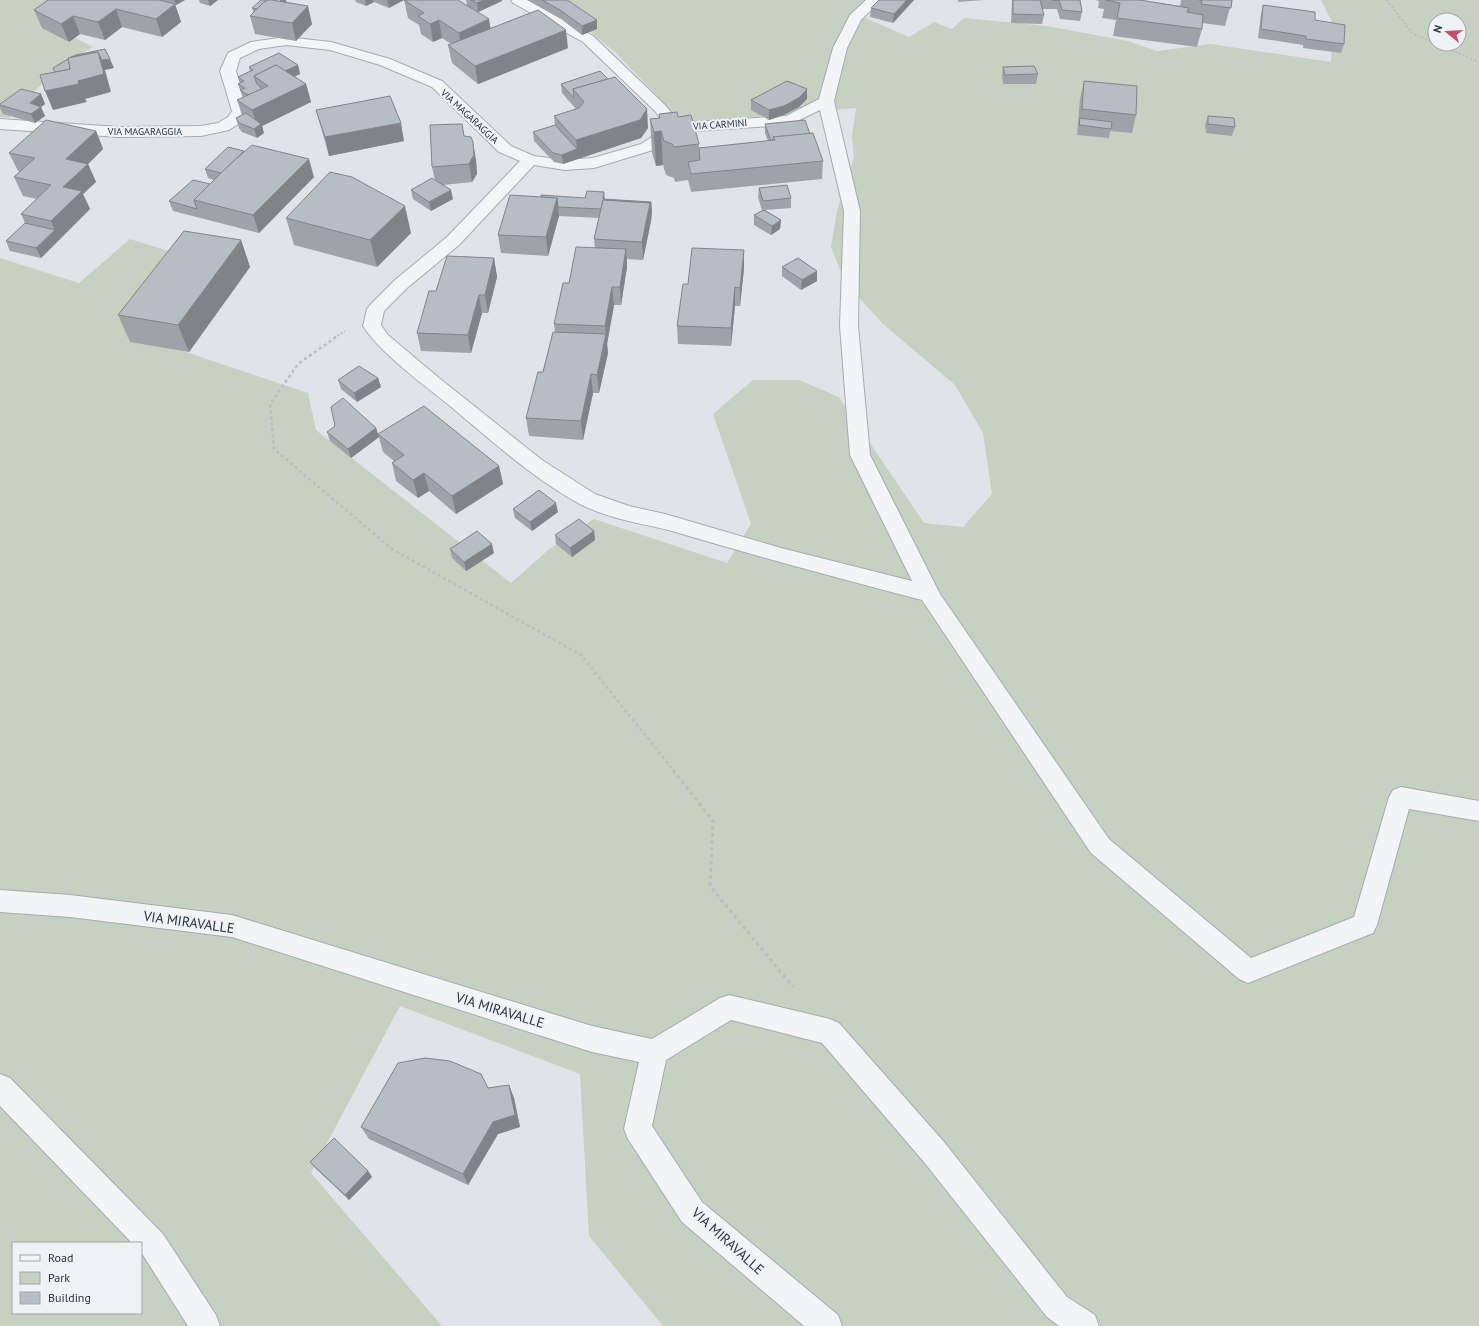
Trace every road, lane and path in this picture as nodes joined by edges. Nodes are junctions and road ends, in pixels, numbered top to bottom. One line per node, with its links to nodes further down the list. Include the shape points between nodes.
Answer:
1 (518, 0): 9 (street, VIA CARMINI, via 588,39 660,108)
2 (874, 0): 7 (street, via 855,18 840,48)
3 (1387, 0): 4 (path, via 1412,33)
4 (1427, 40)
5 (1455, 52): 6 (path)
6 (1479, 62)
7 (826, 101): 9 (street, VIA CARMINI, via 789,120); 12 (street, via 852,211 849,326 860,455)
8 (0, 124): 10 (street, VIA MAGARAGGIA, via 118,132 202,131 223,127 234,120 240,111 228,71 232,56 256,45 286,42 331,46 385,62 437,84 505,149)
9 (676, 128): 10 (street, VIA MAGARAGGIA, via 647,147 594,163 565,165)
10 (530, 160): 11 (street, via 454,241 401,284)
11 (377, 308): 12 (street, via 372,326 382,339 535,465 588,499 626,513 781,556); 15 (path, via 298,364 270,404 274,449 392,549 581,655 713,821 710,886)
12 (928, 593): 13 (street, via 1100,846 1248,971 1364,925 1401,797)
13 (1479, 811)
14 (0, 901): 16 (street, VIA MIRAVALLE, via 70,906 232,926 592,1039)
15 (795, 990)
16 (654, 1052): 19 (street, VIA MIRAVALLE, via 638,1129 692,1212); 20 (street, via 728,1007 830,1032 934,1152 1057,1307)
17 (0, 1087): 18 (street, via 153,1244)
18 (205, 1326)
19 (827, 1326)
20 (1084, 1326)

